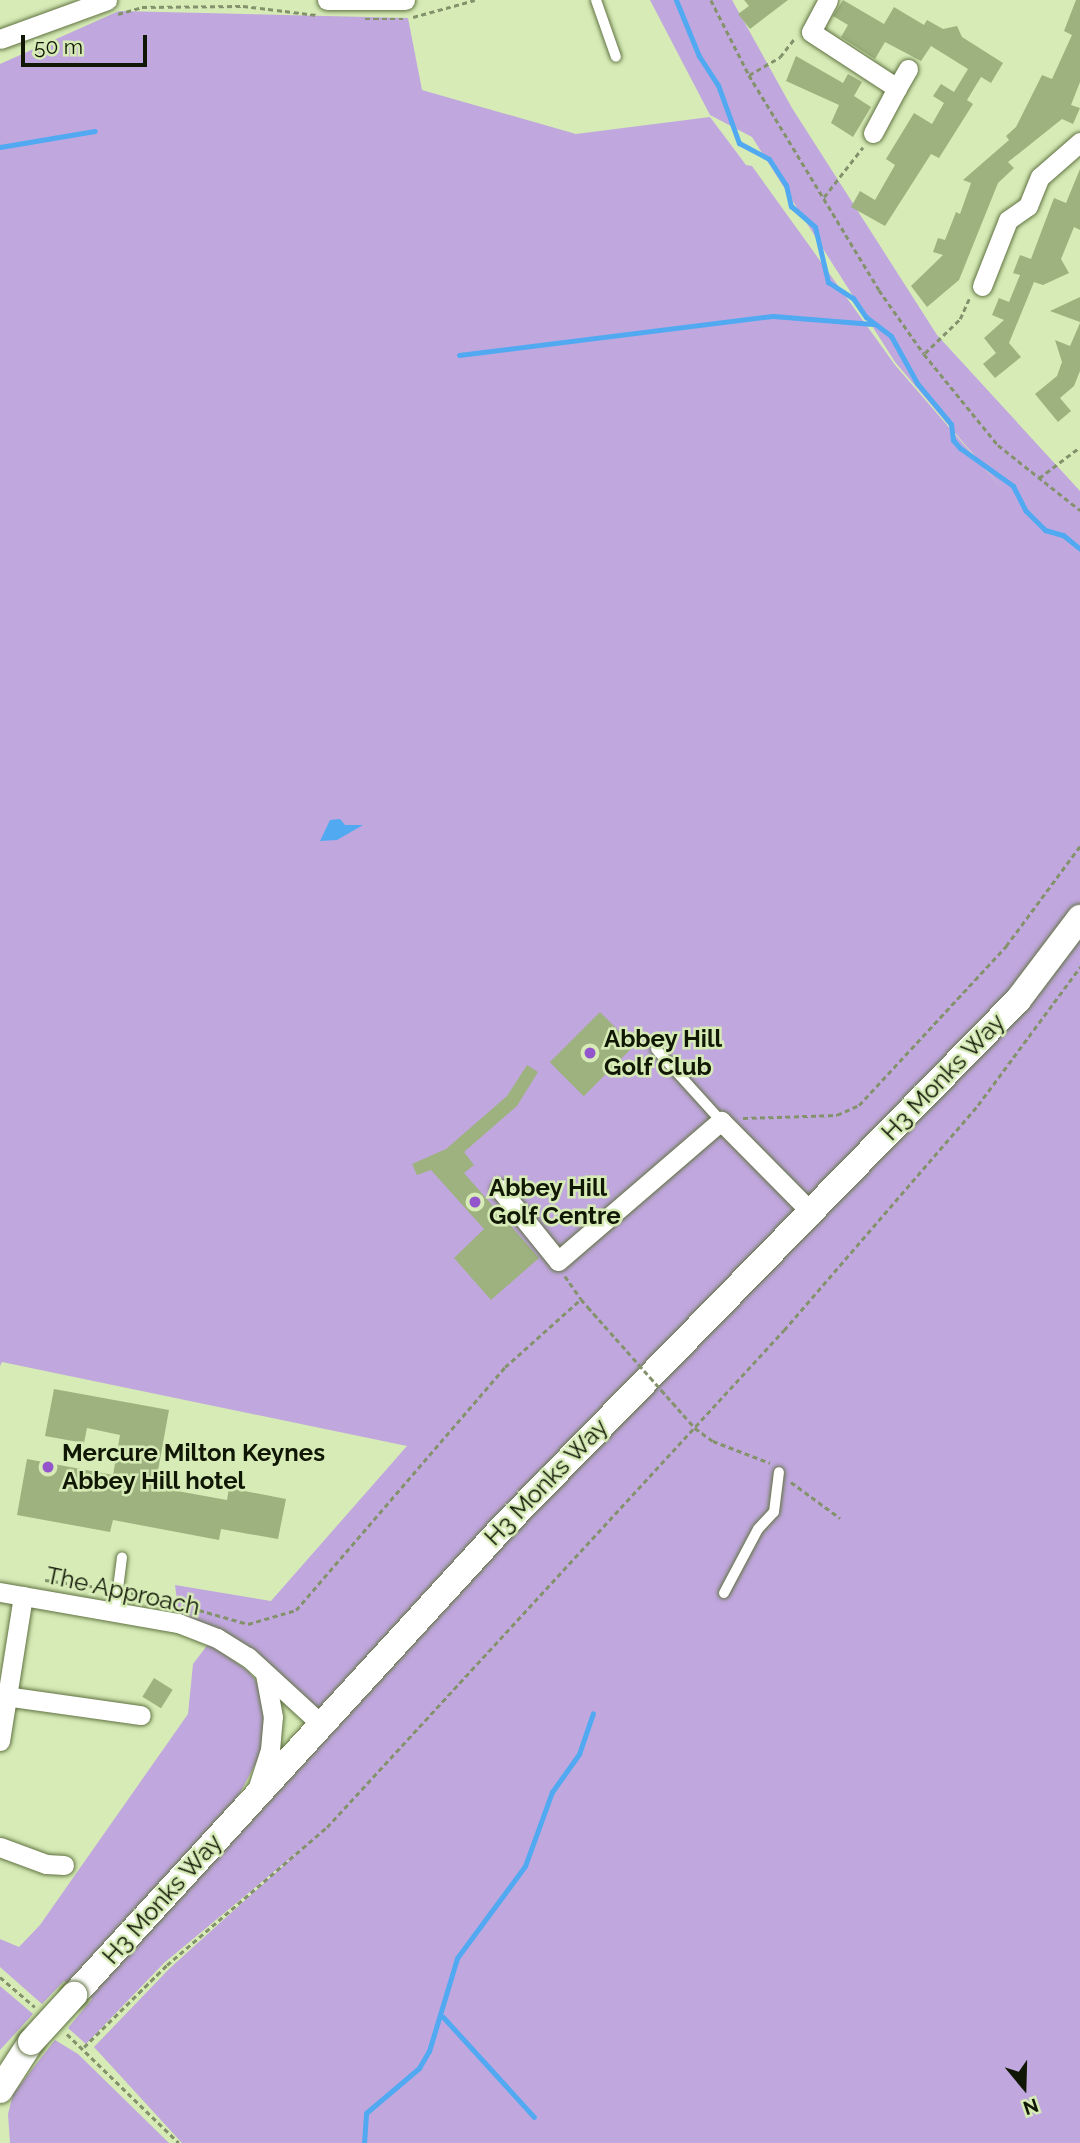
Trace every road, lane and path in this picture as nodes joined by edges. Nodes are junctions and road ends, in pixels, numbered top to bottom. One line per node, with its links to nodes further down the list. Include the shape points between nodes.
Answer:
1 (405, 0): 7 (street)
2 (475, 0): 8 (path, via 394,22)
3 (596, 0): 11 (lane)
4 (711, 0): 13 (path)
5 (828, 0): 9 (street)
6 (112, 7): 7 (path); 10 (street)
7 (322, 8)
8 (356, 19)
9 (811, 32): 13 (path, via 796,37 780,57); 14 (street)
10 (0, 39)
11 (616, 57)
12 (908, 69): 14 (street)
13 (750, 75): 17 (path)
14 (897, 89): 15 (street)
15 (873, 133): 17 (path)
16 (1080, 142): 18 (street, via 1040,177 1028,206 1008,220)
17 (824, 197): 19 (path)
18 (982, 286): 19 (path, via 974,288 960,319)
19 (924, 354): 21 (path, via 998,445)
20 (1080, 447): 21 (path)
21 (1039, 478): 22 (path)
22 (1080, 510)
23 (1080, 846): 27 (path, via 1006,946 859,1105 837,1115 762,1115)
24 (1080, 918): 29 (street, H3 Monks Way, via 1018,1000)
25 (1080, 967): 32 (path, via 978,1105)
26 (656, 1049): 27 (lane)
27 (721, 1121): 29 (street); 30 (street)
28 (500, 1189): 30 (street)
29 (811, 1212): 46 (street, H3 Monks Way, via 619,1405)
30 (558, 1261): 31 (path)
31 (581, 1299): 32 (path, bridge); 41 (path, via 505,1367 296,1610 248,1624)
32 (695, 1428): 54 (path, via 327,1827 167,1965)
33 (779, 1472): 38 (lane, via 774,1512 758,1530)
34 (122, 1557): 36 (lane)
35 (39, 1579): 36 (path)
36 (117, 1590): 40 (path); 42 (lane)
37 (0, 1592): 39 (street, The Approach)
38 (724, 1593)
39 (23, 1596): 42 (street, The Approach); 44 (street)
40 (171, 1602)
41 (197, 1610)
42 (115, 1612): 43 (street, The Approach, via 178,1623 217,1638)
43 (265, 1674): 46 (street, The Approach); 48 (street, via 273,1717 270,1750)
44 (5, 1696): 45 (street); 47 (street)
45 (141, 1715)
46 (321, 1724): 48 (street, H3 Monks Way)
47 (0, 1741)
48 (254, 1797): 55 (street, H3 Monks Way, bridge)
49 (0, 1847): 50 (street)
50 (64, 1866)
51 (0, 1977): 52 (path)
52 (37, 2009)
53 (65, 2032): 54 (path)
54 (84, 2048): 57 (path)
55 (17, 2054): 56 (street, H3 Monks Way)
56 (0, 2090)
57 (179, 2143)

